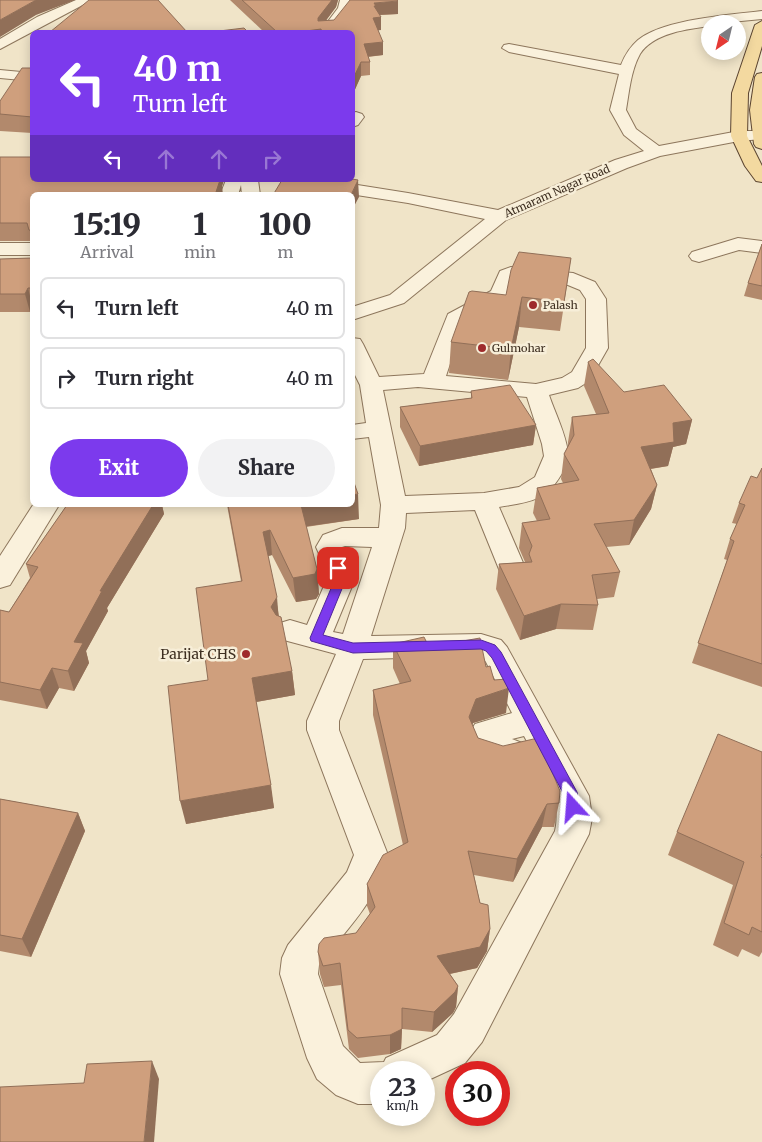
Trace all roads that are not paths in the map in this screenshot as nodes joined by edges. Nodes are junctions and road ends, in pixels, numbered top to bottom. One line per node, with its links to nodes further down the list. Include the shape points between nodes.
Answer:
1 (86, 0): 6 (street, via 42,20)
2 (346, 0): 5 (street)
3 (762, 15): 8 (street, via 665,31 646,40 635,50)
4 (762, 25): 10 (main road)
5 (328, 30)
6 (0, 45)
7 (509, 48): 8 (street)
8 (628, 71): 15 (street, via 618,110 630,132)
9 (30, 78): 11 (street)
10 (743, 81): 12 (street); 13 (main road)
11 (2, 82)
12 (761, 82): 14 (main road)
13 (738, 136): 14 (street, Atmaram Nagar Road); 15 (street, Atmaram Nagar Road); 16 (main road)
14 (761, 140)
15 (656, 152): 18 (street, Atmaram Nagar Road, via 620,164)
16 (762, 177)
17 (316, 182): 18 (street)
18 (500, 216): 23 (street, Atmaram Nagar Road, via 397,299)
19 (762, 247): 22 (street, via 738,244)
20 (0, 249): 21 (street)
21 (30, 249)
22 (699, 256)
23 (355, 313)
24 (355, 350): 26 (street)
25 (432, 381): 26 (street); 27 (street); 27 (street, via 455,318 500,294 507,275 519,272 580,281 588,286 596,299 597,348 581,376 570,384)
26 (371, 385): 28 (street)
27 (536, 391): 29 (street, via 554,444 556,456 552,470 544,483 526,494)
28 (366, 430): 30 (street)
29 (484, 500): 30 (street); 33 (street)
30 (394, 505): 32 (street)
31 (45, 507): 34 (street)
32 (388, 539): 35 (street); 35 (street, via 342,537 332,541 329,547 341,579 303,634)
33 (513, 572)
34 (0, 578)
35 (353, 648): 36 (street, via 481,645 491,648 572,796 575,818 572,834 461,1038 451,1049); 37 (street, via 323,721 323,730 371,855 360,884 300,958 298,974 334,1070 347,1079)
36 (424, 1061)
37 (370, 1085)

